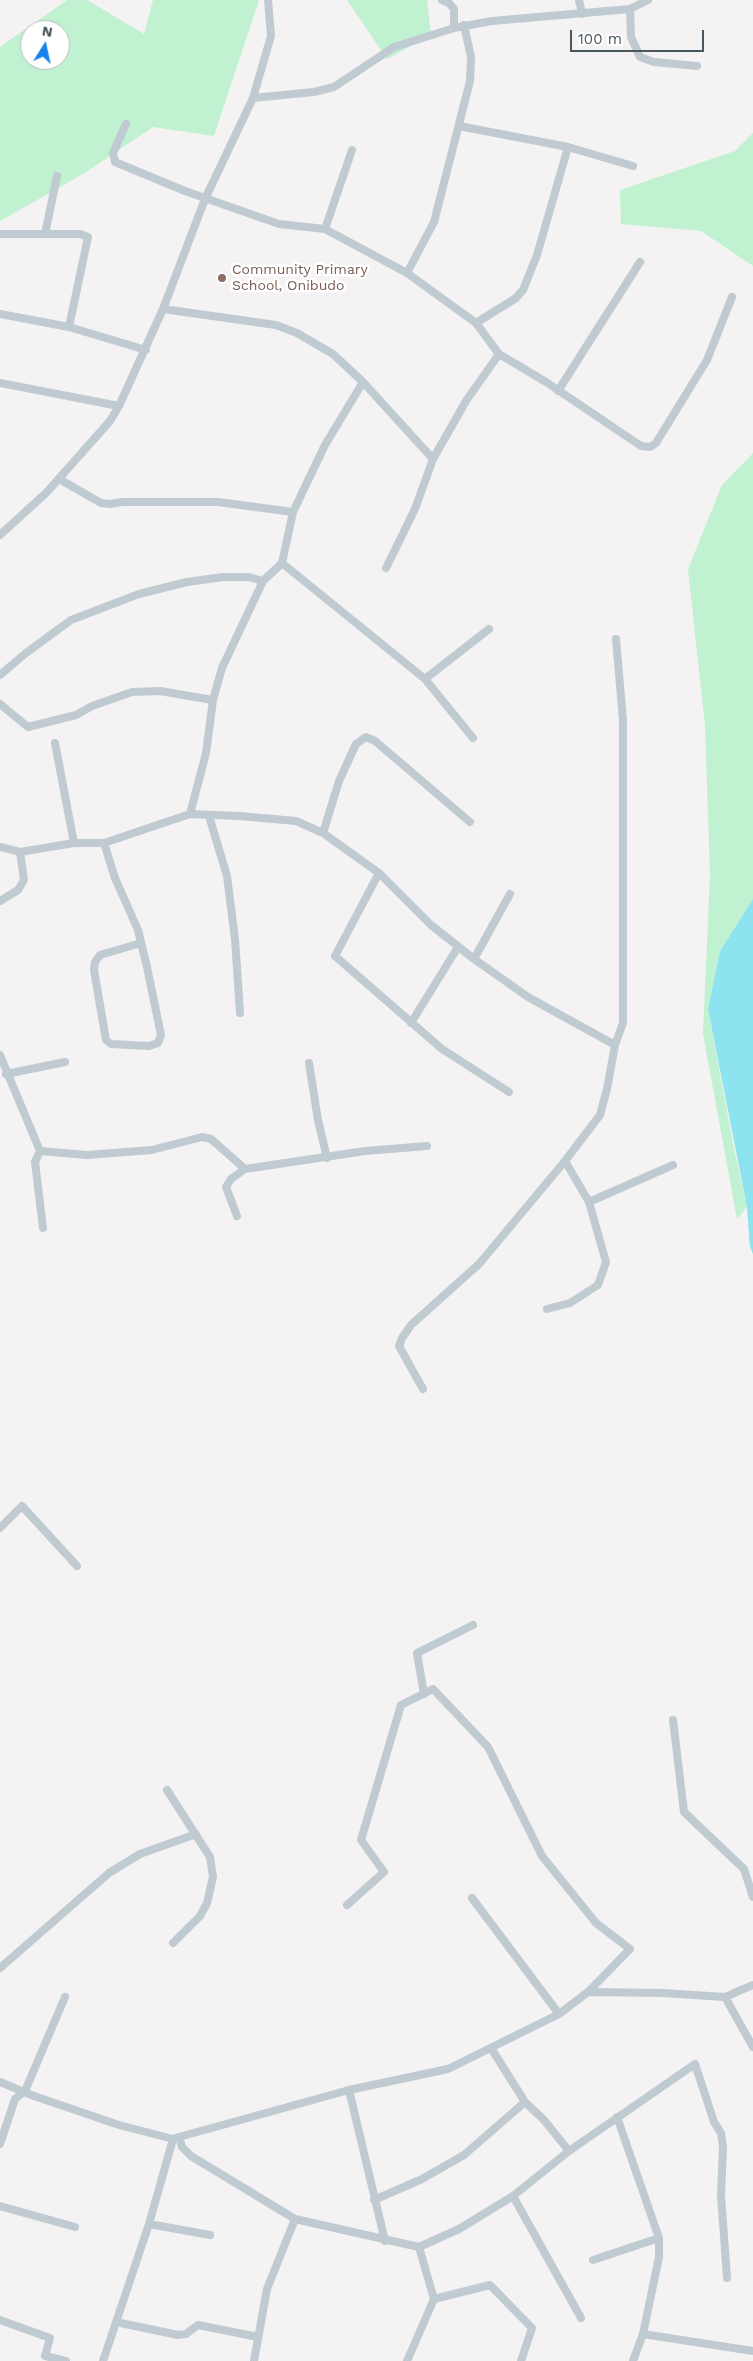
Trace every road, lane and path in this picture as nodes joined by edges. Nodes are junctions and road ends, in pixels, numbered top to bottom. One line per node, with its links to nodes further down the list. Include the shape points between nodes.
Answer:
1 (268, 0): 10 (street, via 271,36)
2 (442, 0): 8 (street, via 454,9)
3 (579, 0): 6 (street)
4 (648, 0): 5 (street)
5 (630, 9): 6 (street); 9 (street, via 631,37 640,57 654,62)
6 (582, 14): 7 (street)
7 (464, 25): 8 (street); 12 (street, via 471,65)
8 (454, 28): 10 (street, via 394,47 334,87)
9 (696, 66)
10 (253, 98): 17 (street)
11 (126, 124): 17 (street, via 113,153 115,162)
12 (459, 126): 13 (street); 22 (street, via 432,230)
13 (568, 147): 15 (street); 26 (street, via 537,255 523,290 516,298)
14 (352, 150): 18 (street)
15 (633, 166)
16 (56, 176): 20 (street)
17 (205, 199): 18 (street, via 279,224); 24 (street)
18 (325, 229): 22 (street)
19 (0, 234): 20 (street)
20 (45, 234): 27 (street, via 88,237)
21 (640, 262): 32 (street)
22 (408, 273): 26 (street)
23 (732, 297): 32 (street, via 707,360 656,443 650,447 641,446)
24 (163, 309): 28 (street); 30 (street, via 235,318 287,329 333,354)
25 (0, 314): 27 (street)
26 (476, 323): 29 (street)
27 (69, 327): 28 (street)
28 (146, 350): 33 (street)
29 (499, 354): 32 (street); 34 (street, via 466,401)
30 (363, 382): 34 (street); 36 (street, via 325,445)
31 (0, 383): 33 (street)
32 (558, 391)
33 (119, 406): 35 (street, via 110,421)
34 (433, 459): 39 (street, via 415,509)
35 (59, 479): 36 (street, via 101,503 218,502); 37 (street)
36 (293, 512): 38 (street)
37 (0, 535)
38 (282, 563): 40 (street); 44 (street)
39 (386, 568)
40 (263, 581): 43 (street, via 248,577 223,578 187,582 139,594 71,620); 45 (street, via 222,668)
41 (489, 629): 44 (street)
42 (616, 639): 65 (street, via 623,721 623,1023)
43 (0, 675)
44 (425, 679): 47 (street)
45 (213, 700): 46 (street, via 160,691 132,692 76,715 28,727); 49 (street, via 206,753)
46 (0, 704)
47 (472, 738)
48 (56, 744): 53 (street)
49 (190, 814): 50 (street); 54 (street)
50 (209, 816): 52 (street, via 287,820); 63 (street, via 228,876)
51 (470, 822): 52 (street, via 366,737 356,744 339,781)
52 (323, 833): 57 (street)
53 (74, 842): 54 (street); 56 (street)
54 (104, 843): 60 (street)
55 (0, 847): 56 (street)
56 (20, 852): 59 (street, via 24,880 18,890)
57 (379, 873): 61 (street); 64 (street, via 335,956)
58 (510, 894): 62 (street)
59 (0, 901)
60 (141, 943): 60 (street, via 161,1039 149,1046 111,1044 106,1040 95,962 100,955)
61 (458, 947): 62 (street); 64 (street)
62 (474, 959): 65 (street, via 528,997)
63 (240, 1012)
64 (411, 1023): 70 (street, via 442,1049)
65 (616, 1045): 74 (street, via 600,1115)
66 (0, 1055): 69 (street)
67 (65, 1062): 69 (street)
68 (309, 1063): 73 (street)
69 (6, 1074): 72 (street)
70 (509, 1092)
71 (427, 1146): 73 (street)
72 (40, 1151): 76 (street, via 87,1155 152,1150 202,1137 211,1139); 79 (street, via 34,1162)
73 (327, 1158): 76 (street)
74 (565, 1161): 77 (street); 81 (street, via 479,1264 402,1338 398,1346)
75 (673, 1165): 77 (street)
76 (245, 1169): 78 (street, via 226,1187)
77 (588, 1202): 80 (street, via 606,1262 603,1272 598,1285 570,1303)
78 (237, 1216)
79 (43, 1228)
80 (547, 1309)
81 (422, 1389)
82 (0, 1528): 83 (street, via 22,1506)
83 (77, 1566)
84 (473, 1625): 85 (street, via 417,1653)
85 (424, 1694): 91 (street, via 401,1705 361,1840 384,1872); 95 (street, via 433,1689 488,1747 542,1856 596,1923 630,1949)
86 (673, 1720): 89 (street, via 684,1812 744,1869)
87 (167, 1790): 88 (street)
88 (196, 1834): 92 (street, via 210,1857 212,1888 200,1916); 93 (street, via 140,1854 109,1873)
89 (753, 1896)
90 (472, 1898): 98 (street)
91 (347, 1905)
92 (173, 1943)
93 (0, 1968)
94 (753, 1986): 97 (street)
95 (588, 1992): 97 (street); 98 (street)
96 (66, 1997): 103 (street)
97 (725, 1997): 99 (street)
98 (559, 2014): 100 (street)
99 (753, 2047)
100 (491, 2048): 102 (street, via 448,2069); 104 (street)
101 (0, 2082): 103 (street)
102 (349, 2090): 106 (street); 110 (street)
103 (25, 2091): 106 (street, via 119,2125); 107 (street, via 15,2099)
104 (525, 2102): 108 (street); 110 (street, via 464,2155 422,2180)
105 (617, 2117): 108 (street); 116 (street); 120 (street, via 695,2064 714,2122 721,2133 721,2195)
106 (176, 2138): 112 (street, via 190,2156); 113 (street)
107 (0, 2144)
108 (569, 2151): 109 (street)
109 (513, 2196): 118 (street, via 459,2229); 122 (street)
110 (374, 2200): 117 (street)
111 (0, 2206): 114 (street)
112 (295, 2219): 117 (street); 126 (street, via 267,2289)
113 (149, 2224): 115 (street); 124 (street)
114 (75, 2227)
115 (210, 2235)
116 (659, 2238): 119 (street); 125 (street, via 659,2257)
117 (385, 2241): 118 (street)
118 (419, 2248): 121 (street)
119 (593, 2260)
120 (727, 2278)
121 (434, 2299): 131 (street); 132 (street, via 490,2285 532,2328)
122 (581, 2318)
123 (0, 2320): 128 (street, via 50,2338 44,2356)
124 (116, 2322): 126 (street, via 178,2335 186,2334 198,2325); 129 (street)
125 (644, 2334): 127 (street); 133 (street)
126 (258, 2337): 130 (street)
127 (753, 2351)
128 (66, 2361)
129 (103, 2361)
130 (254, 2361)
131 (407, 2361)
132 (521, 2361)
133 (633, 2361)

